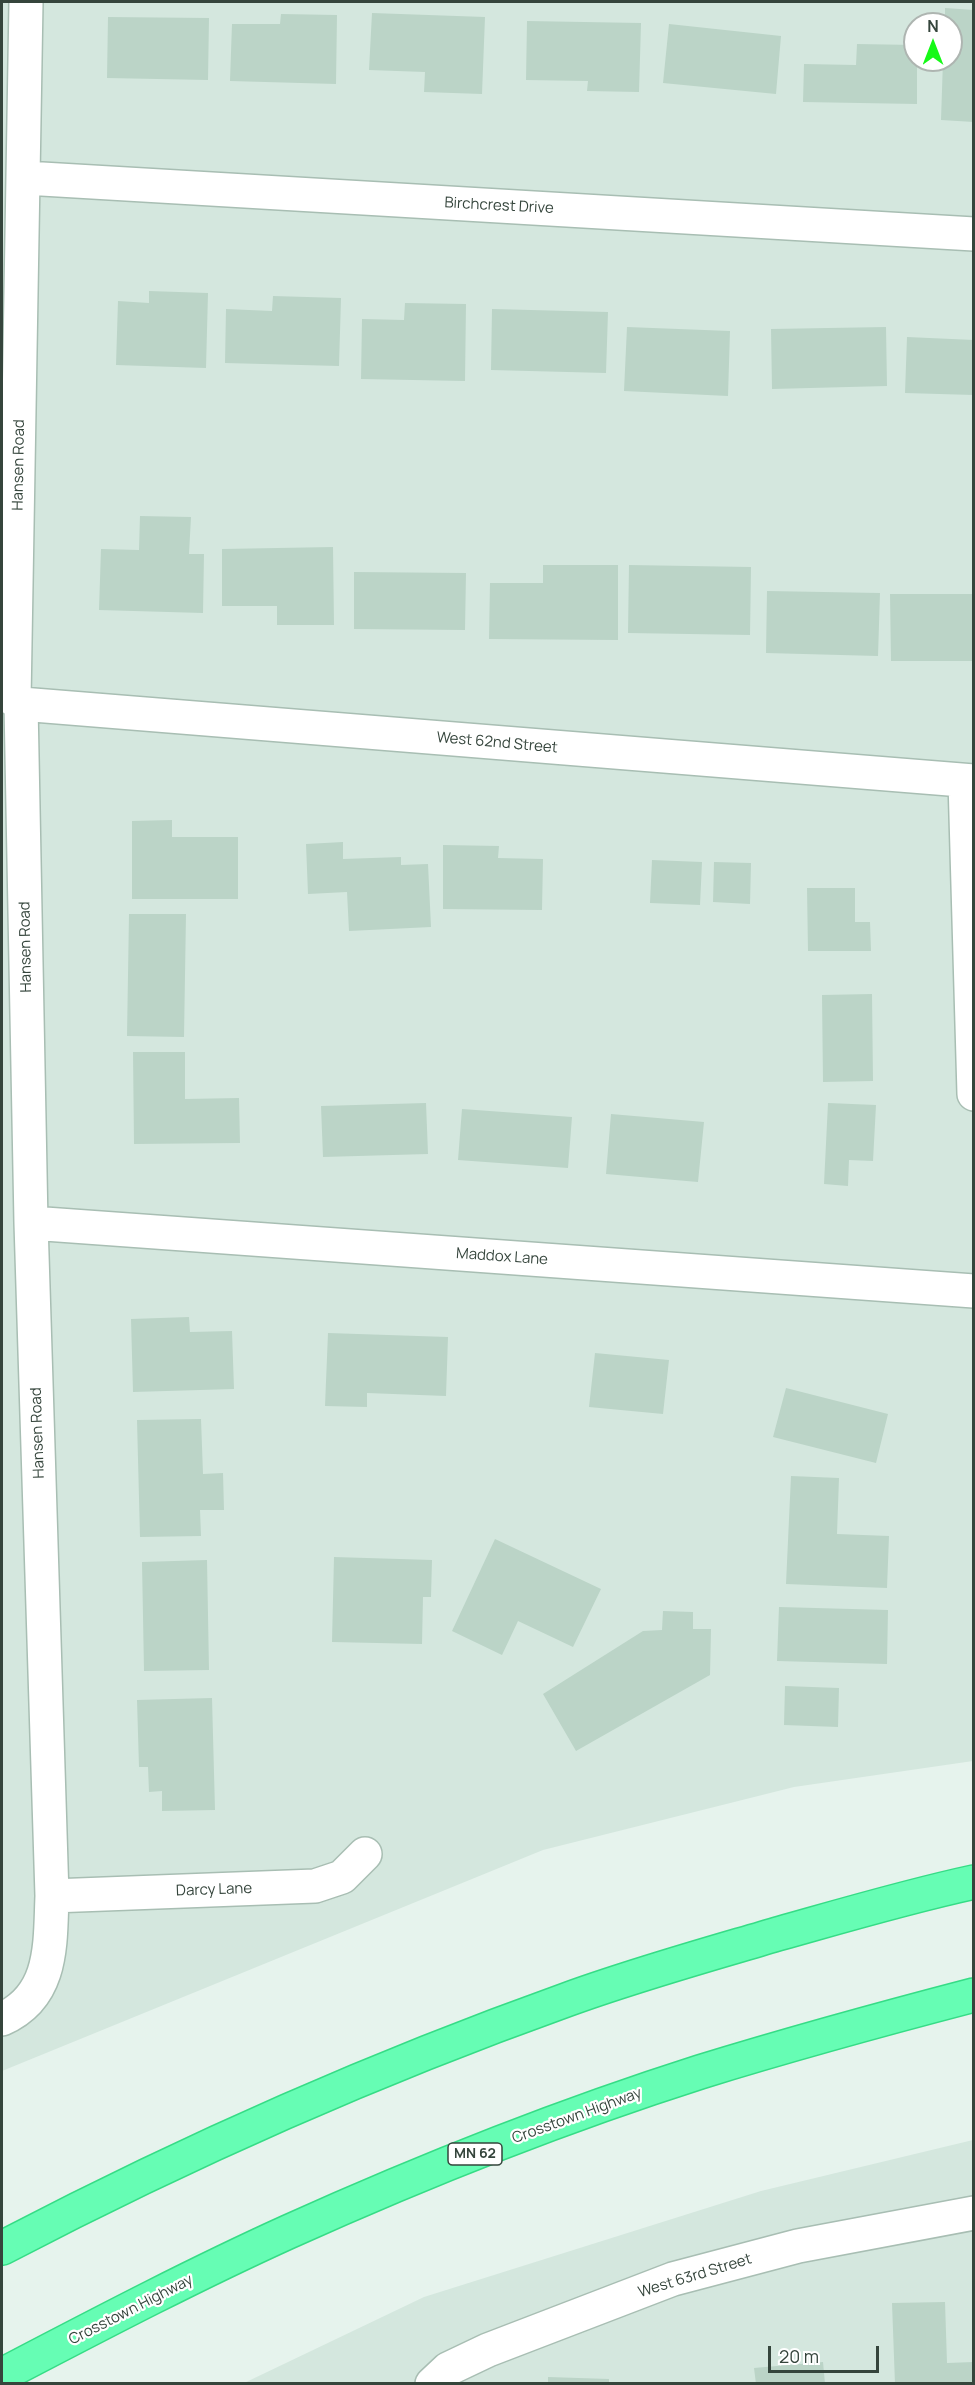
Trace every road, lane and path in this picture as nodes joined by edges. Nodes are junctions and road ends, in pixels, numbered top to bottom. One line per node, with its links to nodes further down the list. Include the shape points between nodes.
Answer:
1 (27, 2): 2 (street, Hansen Road)
2 (25, 178): 3 (street, Birchcrest Drive); 4 (street, Hansen Road, via 14,700)
3 (974, 234)
4 (21, 704): 5 (street, West 62nd Street); 7 (street, Hansen Road)
5 (969, 781): 6 (street)
6 (974, 1094)
7 (31, 1223): 8 (street, Maddox Lane); 11 (street, Hansen Road)
8 (974, 1291)
9 (365, 1854): 11 (street, Darcy Lane, via 342,1877 315,1886)
10 (974, 1882): 15 (highway, via 732,1948 569,1999 437,2048 254,2125)
11 (52, 1896): 13 (street, Hansen Road, via 49,1960 36,1991)
12 (974, 1995): 16 (highway, Crosstown Highway / MN 62, via 720,2066 546,2126 288,2232)
13 (2, 2019)
14 (974, 2212): 17 (street, West 63rd Street, via 798,2246 673,2279 488,2350 448,2369)
15 (2, 2248)
16 (2, 2375)
17 (432, 2384)

